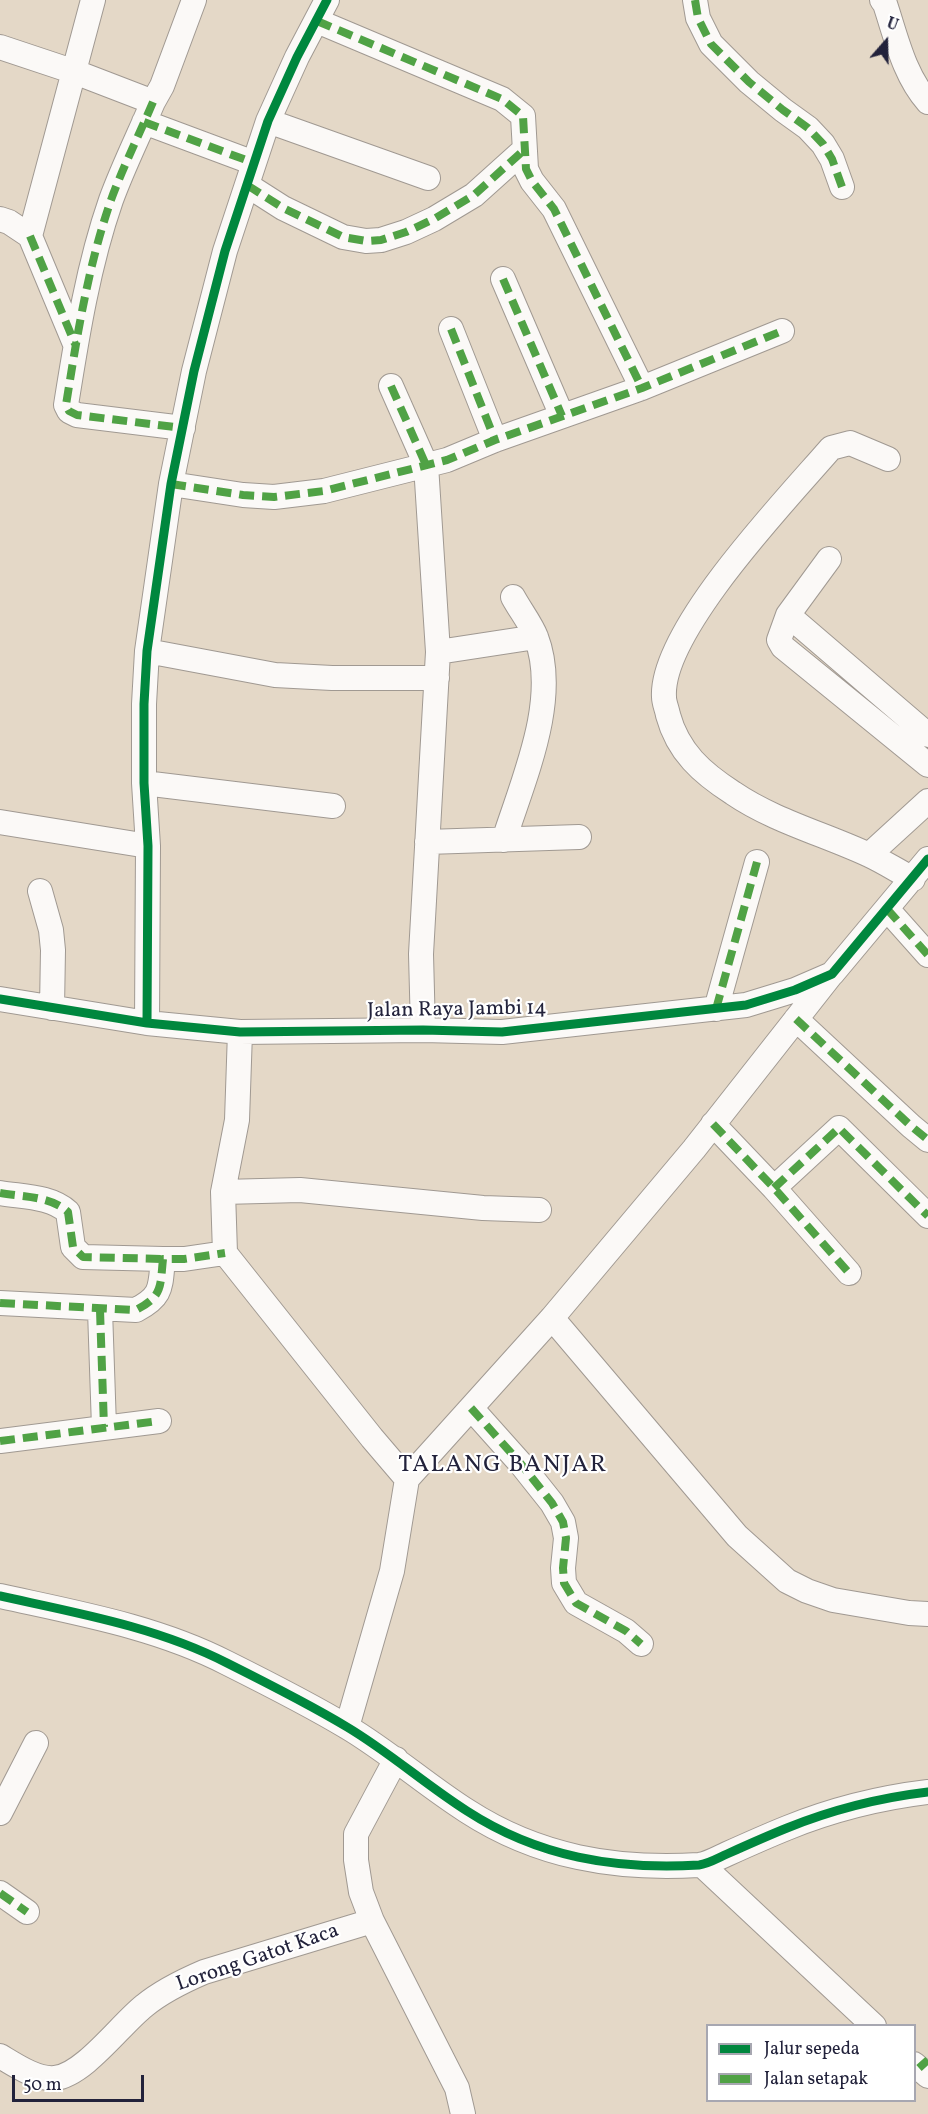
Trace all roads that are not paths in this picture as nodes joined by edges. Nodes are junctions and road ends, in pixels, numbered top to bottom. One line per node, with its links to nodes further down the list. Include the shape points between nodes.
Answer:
1 (93, 0): 7 (street)
2 (194, 0): 9 (street, via 162,86)
3 (695, 0): 15 (street, via 698,18 711,44 749,82 816,136 832,159)
4 (882, 0): 8 (street, via 902,56)
5 (322, 10): 10 (street); 11 (street, via 502,99 523,116)
6 (0, 47): 7 (street)
7 (75, 72): 9 (street); 17 (street)
8 (928, 102)
9 (148, 112): 12 (street); 21 (street, via 111,199 90,271)
10 (268, 121): 12 (street); 13 (street)
11 (524, 150): 14 (street, via 474,195 434,219 381,240 343,237 283,208); 23 (street, via 526,169 554,208)
12 (254, 163): 14 (street)
13 (428, 178)
14 (247, 185): 25 (street, via 225,250)
15 (842, 188)
16 (0, 219): 17 (street)
17 (30, 236): 21 (street)
18 (502, 279): 24 (street)
19 (451, 329): 26 (street)
20 (782, 331): 23 (street)
21 (75, 344): 25 (street, via 66,405 69,411)
22 (391, 386): 28 (street)
23 (642, 388): 24 (street)
24 (562, 416): 26 (street)
25 (183, 428): 29 (street)
26 (495, 440): 28 (street)
27 (888, 459): 47 (street, via 850,443 831,448 701,605 667,670 664,698 673,733 694,764 733,794 772,815)
28 (426, 465): 29 (street, via 297,496 243,495); 35 (street)
29 (171, 484): 34 (street)
30 (829, 559): 32 (street)
31 (513, 597): 33 (street)
32 (788, 615): 37 (street); 38 (street, via 778,640 783,647)
33 (536, 637): 35 (street); 44 (street, via 542,664 539,727)
34 (147, 651): 36 (street, via 275,675); 39 (street)
35 (438, 652): 36 (street)
36 (436, 678): 45 (street)
37 (928, 735)
38 (928, 765)
39 (144, 783): 41 (street); 46 (street)
40 (928, 801): 47 (street)
41 (333, 806)
42 (0, 822): 46 (street)
43 (579, 837): 44 (street)
44 (504, 840): 45 (street)
45 (427, 842): 60 (street, via 421,954)
46 (148, 846): 59 (street)
47 (869, 855): 50 (street)
48 (928, 860): 50 (street, Jalan Raya Jambi 14)
49 (757, 862): 57 (street)
50 (913, 879): 52 (street, Jalan Raya Jambi 14)
51 (40, 891): 56 (street, via 51,930)
52 (887, 909): 53 (street); 54 (street, Jalan Raya Jambi 14)
53 (928, 955)
54 (832, 974): 57 (street, Jalan Raya Jambi 14, via 746,1005); 58 (street)
55 (0, 999): 56 (street, Jalan Raya Jambi 14)
56 (52, 1008): 59 (street, Jalan Raya Jambi 14)
57 (716, 1009): 60 (street, Jalan Raya Jambi 14, via 502,1032)
58 (796, 1019): 62 (street); 63 (street)
59 (147, 1023): 61 (street, Jalan Raya Jambi 14)
60 (423, 1030): 61 (street, Jalan Raya Jambi 14)
61 (240, 1032): 65 (street, via 237,1120)
62 (713, 1124): 64 (street); 74 (street)
63 (928, 1140)
64 (774, 1188): 68 (street, via 839,1128); 71 (street)
65 (223, 1192): 67 (street, via 300,1190); 69 (street)
66 (0, 1193): 70 (street, via 60,1205 68,1212 73,1247 83,1257)
67 (538, 1210)
68 (928, 1216)
69 (225, 1253): 70 (street); 79 (street)
70 (163, 1259): 73 (street, via 159,1290 150,1302 136,1310)
71 (849, 1273)
72 (0, 1303): 73 (street)
73 (100, 1310): 77 (street)
74 (552, 1318): 75 (street); 81 (street, via 737,1536 787,1581 833,1600)
75 (471, 1408): 79 (street); 82 (street, via 521,1464 563,1522 564,1583 576,1602)
76 (159, 1421): 77 (street)
77 (104, 1427): 78 (street)
78 (0, 1441)
79 (407, 1479): 83 (street, via 392,1570)
80 (0, 1596): 83 (street, via 182,1642)
81 (928, 1614)
82 (641, 1644)
83 (347, 1727): 85 (street)
84 (36, 1743): 87 (street)
85 (396, 1759): 88 (street, via 467,1811 536,1846 580,1859 632,1865); 91 (street, via 356,1834 361,1892)
86 (928, 1792): 88 (street, via 838,1808)
87 (0, 1813)
88 (702, 1865): 92 (street)
89 (0, 1893): 90 (street)
90 (27, 1912)
91 (372, 1921): 93 (street, Lorong Gatot Kaca, via 204,1972 165,1990 66,2075 46,2078); 94 (street, via 458,2088)
92 (873, 2024)
93 (0, 2056)
94 (464, 2114)

